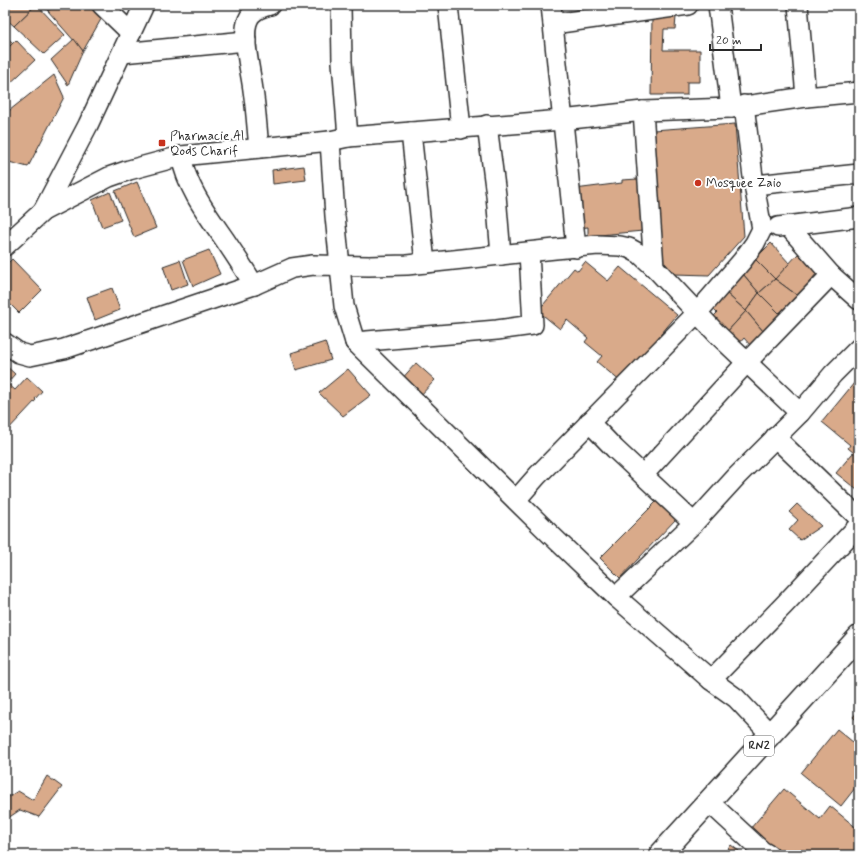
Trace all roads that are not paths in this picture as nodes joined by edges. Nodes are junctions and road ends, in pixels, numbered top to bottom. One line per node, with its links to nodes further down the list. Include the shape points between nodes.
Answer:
1 (102, 5): 11 (street)
2 (144, 5): 11 (street)
3 (270, 5): 12 (street, via 255,10 248,20)
4 (341, 5): 22 (street)
5 (448, 5): 20 (street)
6 (551, 5): 10 (street)
7 (688, 5): 10 (street)
8 (718, 5): 16 (street)
9 (798, 5): 15 (street)
10 (553, 24): 18 (street)
11 (131, 33): 13 (street)
12 (246, 41): 13 (street); 23 (street)
13 (122, 53): 27 (street)
14 (859, 92): 15 (street)
15 (806, 97): 16 (street)
16 (738, 107): 17 (street); 26 (street)
17 (643, 111): 18 (street); 37 (street)
18 (562, 120): 19 (street); 32 (street)
19 (488, 125): 20 (street); 34 (street)
20 (461, 128): 21 (street)
21 (411, 132): 22 (street); 35 (street)
22 (339, 139): 23 (street); 36 (street, via 335,216)
23 (259, 148): 24 (street)
24 (181, 156): 27 (street, via 109,177); 39 (street, via 196,197)
25 (859, 174): 26 (street)
26 (754, 185): 30 (street)
27 (43, 210): 31 (street)
28 (859, 217): 29 (street)
29 (788, 226): 30 (street); 38 (street)
30 (762, 228): 41 (street, via 750,251)
31 (5, 246)
32 (576, 248): 33 (street); 37 (street, via 598,245 629,248)
33 (529, 252): 34 (street); 42 (street, via 533,325)
34 (502, 255): 35 (street)
35 (425, 263): 36 (street)
36 (341, 266): 39 (street, via 313,265 292,268); 42 (street, via 344,306)
37 (654, 267): 41 (street)
38 (831, 275): 40 (street); 45 (street)
39 (254, 285): 43 (street, via 64,349 30,356 19,353)
40 (859, 300)
41 (697, 313): 45 (street); 47 (street)
42 (355, 342): 50 (street)
43 (5, 343)
44 (859, 348): 46 (street)
45 (747, 362): 46 (street); 49 (street)
46 (800, 413): 48 (street)
47 (589, 422): 49 (street); 50 (street)
48 (775, 437): 51 (street); 52 (street)
49 (643, 475): 52 (street)
50 (516, 500): 54 (street)
51 (859, 518)
52 (694, 523): 54 (street)
53 (859, 525): 56 (street)
54 (616, 597): 56 (street)
55 (859, 637): 57 (highway, RN2)
56 (712, 680): 57 (street, via 736,698)
57 (770, 734): 58 (highway, RN2)
58 (709, 802): 59 (highway, RN2); 60 (street)
59 (660, 855)
60 (769, 855)

